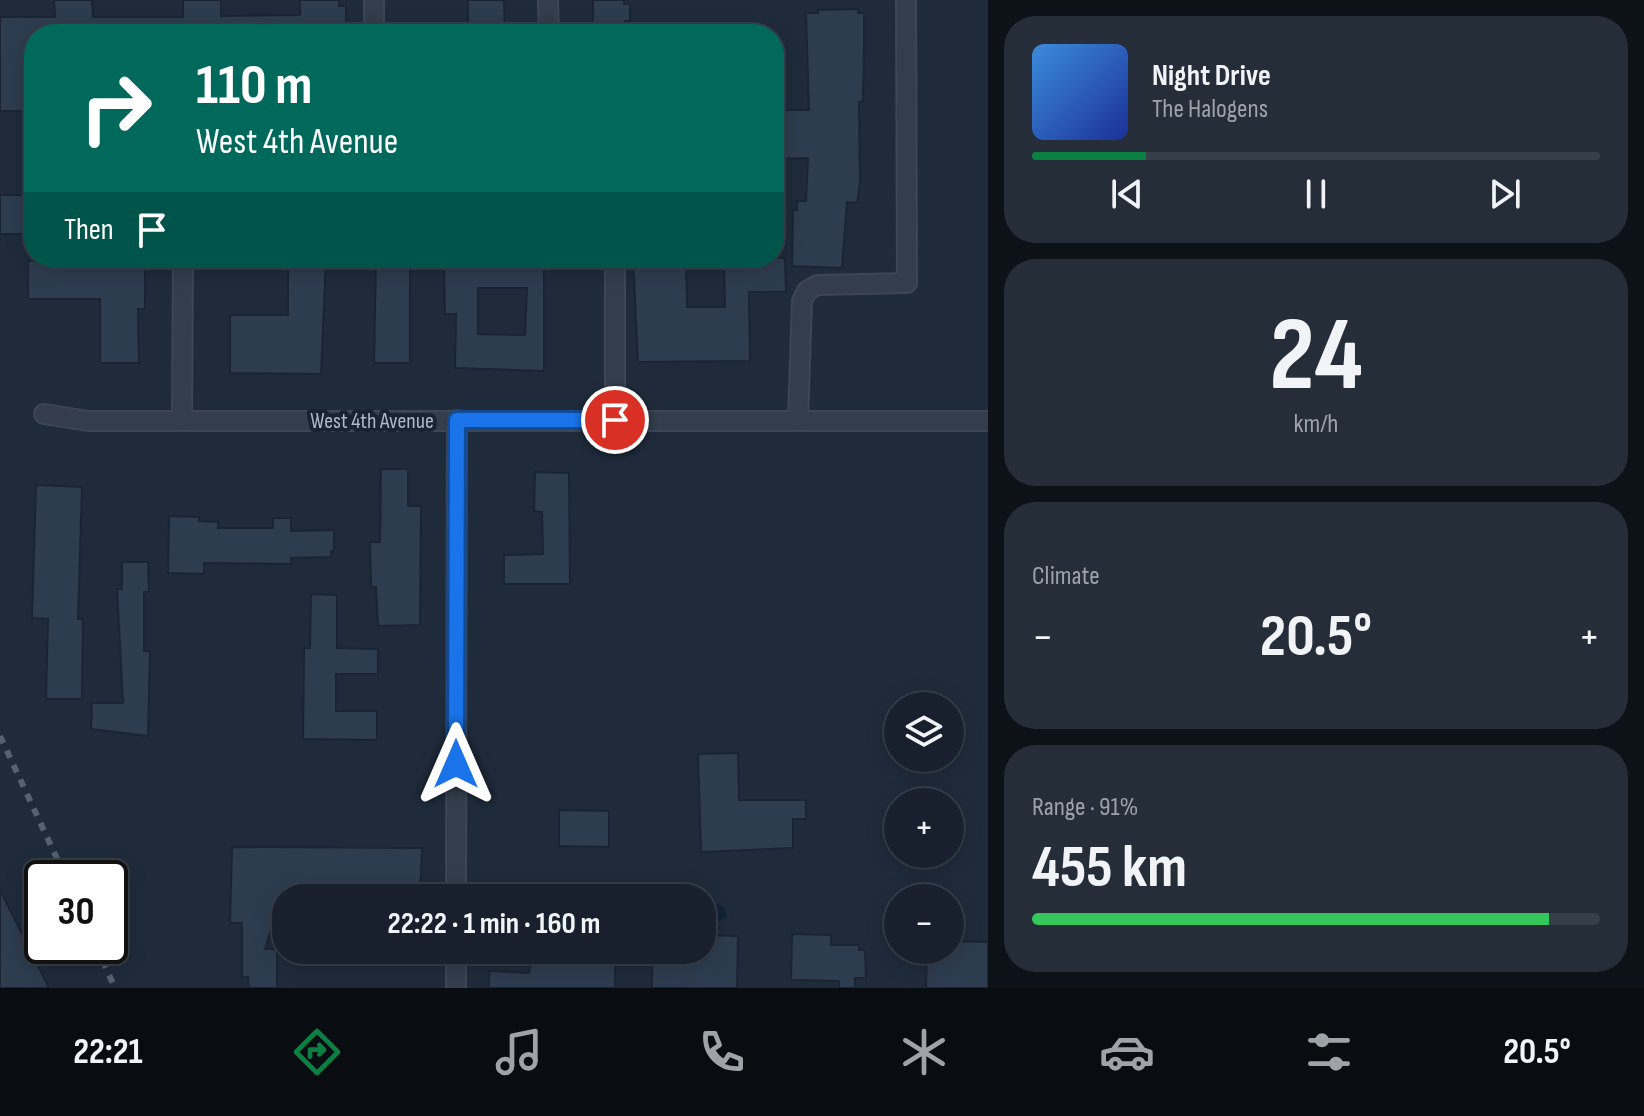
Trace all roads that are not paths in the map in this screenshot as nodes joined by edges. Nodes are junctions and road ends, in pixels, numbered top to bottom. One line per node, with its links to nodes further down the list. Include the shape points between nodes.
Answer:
1 (374, 0): 4 (street)
2 (548, 0): 5 (street)
3 (906, 0): 12 (street, via 907,283 817,285 807,291 802,301)
4 (374, 24)
5 (549, 24)
6 (183, 268): 11 (street)
7 (615, 268): 10 (street)
8 (44, 414): 11 (street, West 4th Avenue, via 88,421)
9 (457, 420): 10 (street, West 4th Avenue); 11 (street, West 4th Avenue); 14 (street)
10 (615, 420): 12 (street, West 4th Avenue)
11 (182, 421)
12 (798, 421): 13 (street, West 4th Avenue)
13 (988, 421)
14 (456, 884)
15 (456, 964): 16 (street)
16 (456, 988)

